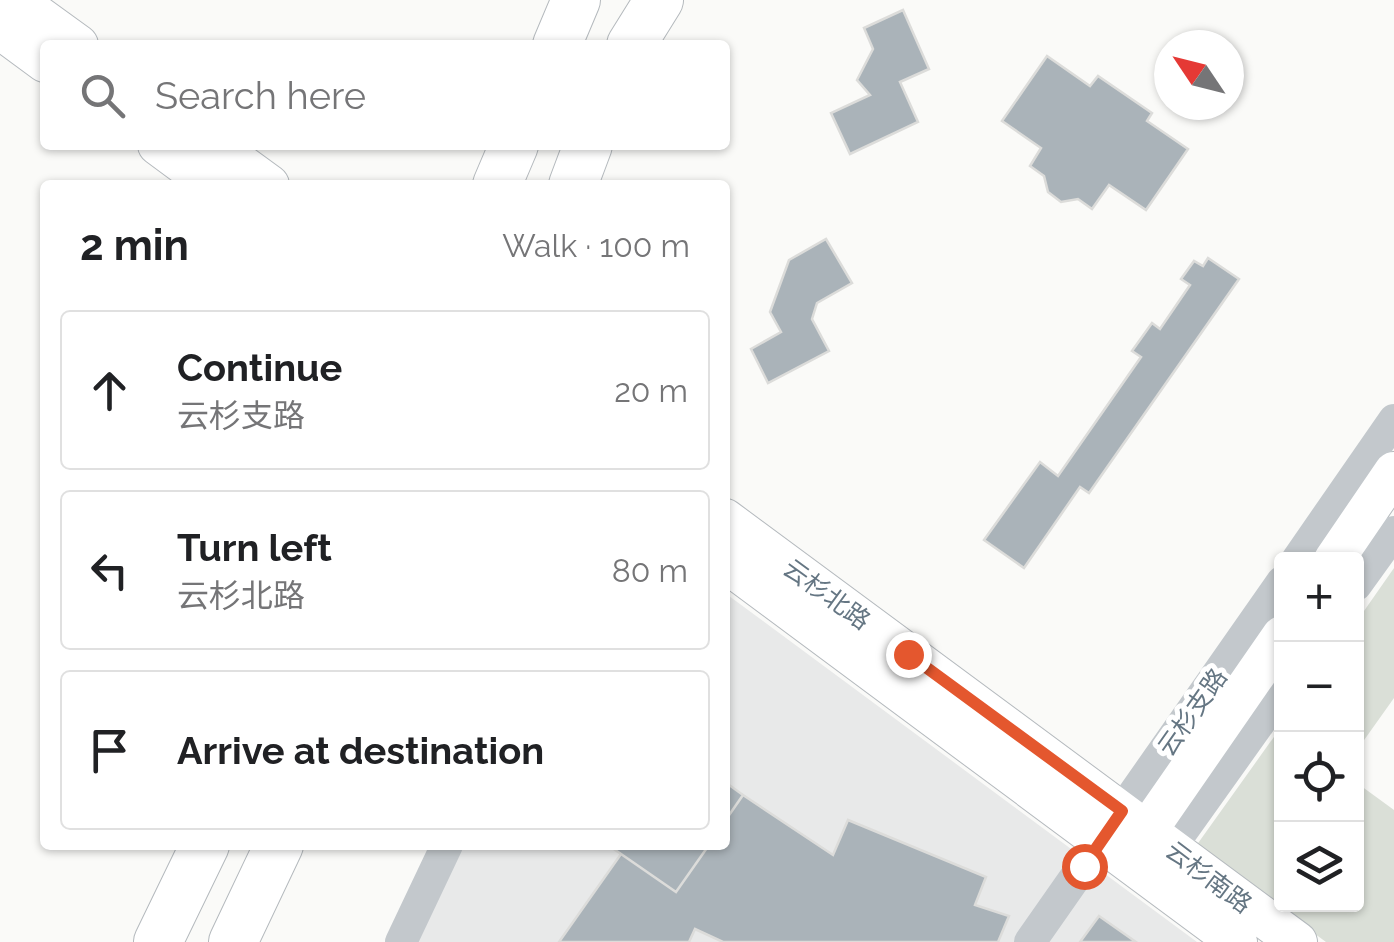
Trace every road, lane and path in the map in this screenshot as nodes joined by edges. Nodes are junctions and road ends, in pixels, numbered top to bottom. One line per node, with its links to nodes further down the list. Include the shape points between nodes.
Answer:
1 (16, 0): 6 (main road)
2 (576, 0): 7 (highway)
3 (643, 0): 8 (highway)
4 (658, 0): 9 (highway)
5 (0, 29): 10 (main road)
6 (71, 40)
7 (559, 40)
8 (631, 40)
9 (632, 40)
10 (40, 58)
11 (165, 150): 15 (main road)
12 (221, 150): 16 (main road)
13 (512, 150): 17 (highway)
14 (586, 150): 18 (highway)
15 (205, 180)
16 (262, 180)
17 (500, 180)
18 (574, 180)
19 (1394, 420): 23 (street)
20 (1394, 472): 24 (main road)
21 (730, 523): 30 (main road, 云杉北路)
22 (1394, 532): 26 (street)
23 (1303, 552)
24 (1339, 552)
25 (730, 565): 30 (main road, 云杉北路)
26 (1364, 574)
27 (1274, 596): 30 (street, 云杉支路)
28 (1278, 642): 30 (main road)
29 (1274, 699): 30 (street)
30 (1136, 845): 37 (street); 38 (main road, 云杉南路); 39 (main road, 云杉南路)
31 (203, 850): 34 (highway)
32 (278, 850): 35 (highway)
33 (445, 850): 36 (street)
34 (158, 942)
35 (233, 942)
36 (401, 942)
37 (1030, 942)
38 (1237, 942)
39 (1297, 942)

